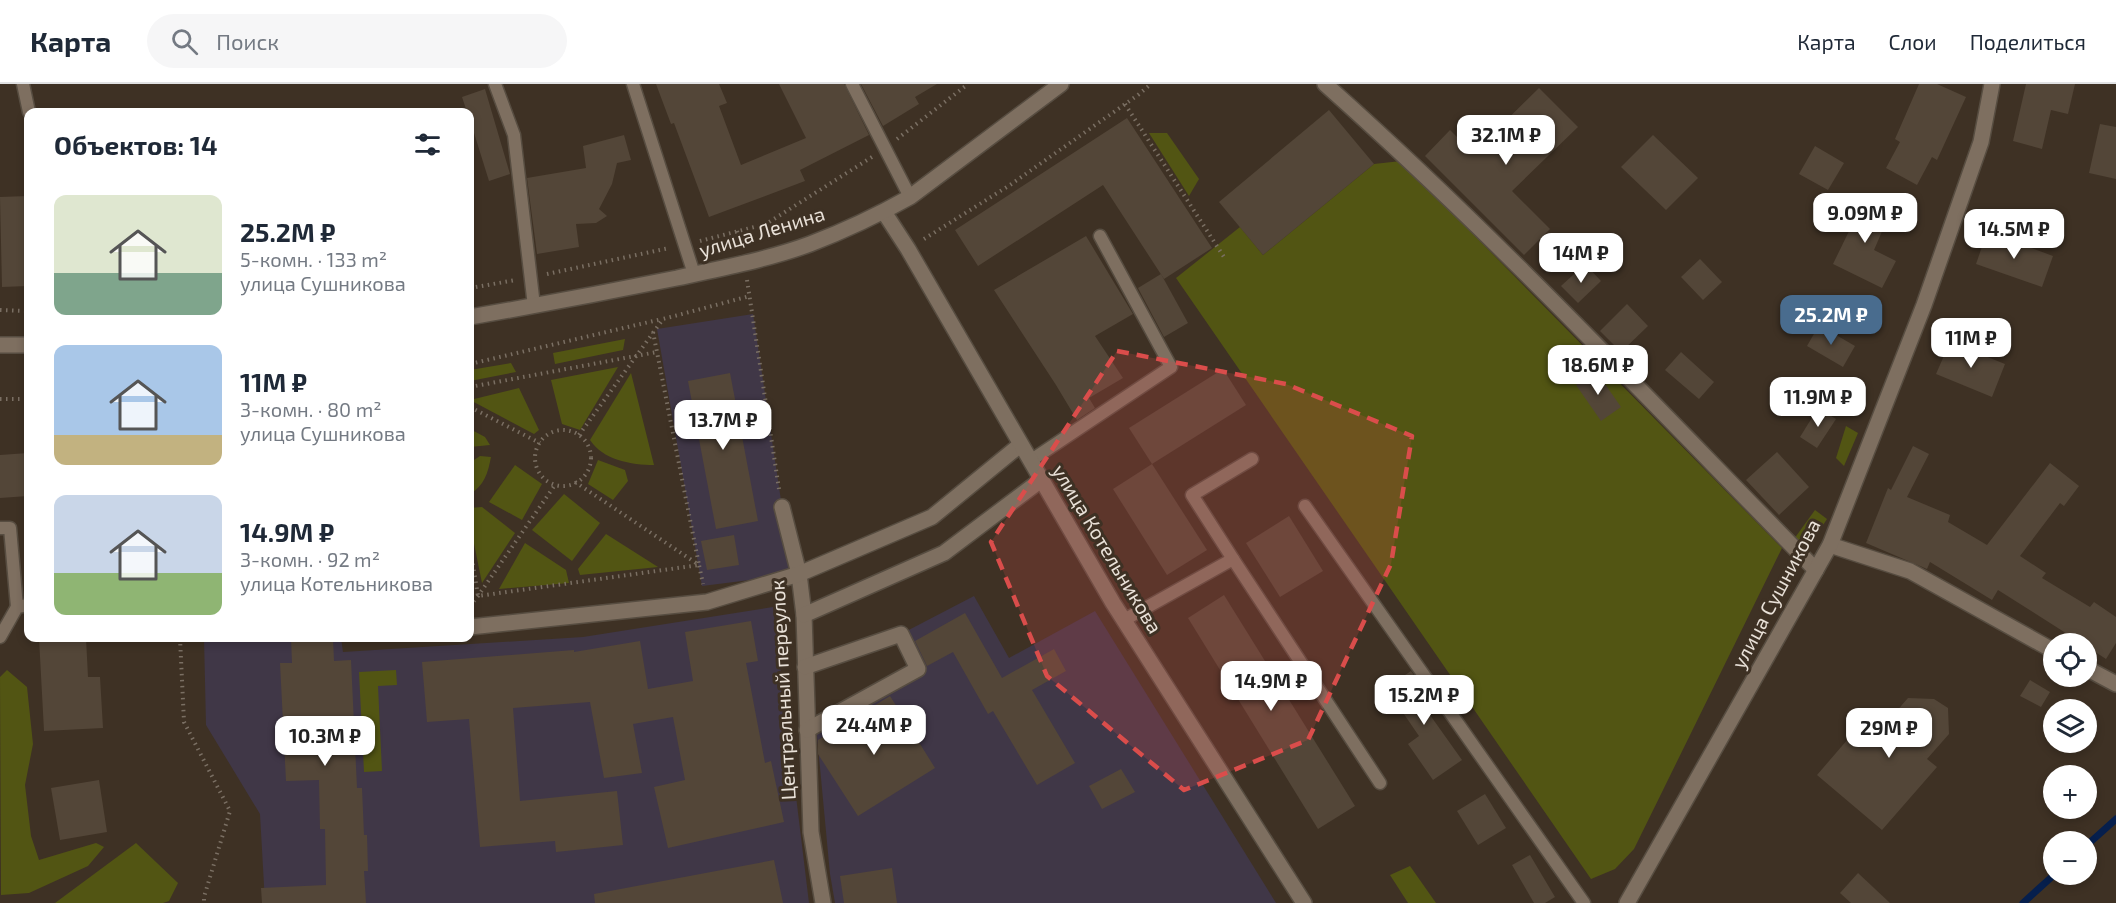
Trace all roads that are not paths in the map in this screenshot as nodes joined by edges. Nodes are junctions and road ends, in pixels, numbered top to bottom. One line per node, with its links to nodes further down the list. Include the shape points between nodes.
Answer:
1 (23, 84): 8 (lane)
2 (495, 84): 13 (lane, via 514,135)
3 (633, 84): 12 (lane)
4 (852, 84): 9 (lane)
5 (1061, 84): 9 (street, улица Ленина)
6 (1325, 84): 26 (street, via 1394,145 1525,273)
7 (1992, 84): 24 (street, улица Сушникова, via 1977,153 1924,305)
8 (28, 108)
9 (910, 197): 10 (street, улица Ленина)
10 (884, 212): 12 (street, улица Ленина, via 810,244); 17 (street, улица Котельникова)
11 (1100, 236): 19 (lane, via 1171,367)
12 (694, 274): 13 (street, улица Ленина)
13 (534, 306): 14 (street, улица Ленина)
14 (474, 316)
15 (0, 345): 16 (street)
16 (24, 345)
17 (1020, 445): 19 (street, улица Котельникова); 27 (street, via 932,517)
18 (1252, 459): 25 (lane, via 1192,495)
19 (1030, 461): 20 (street, улица Котельникова)
20 (1041, 480): 29 (street, via 944,553); 30 (street, улица Котельникова)
21 (1305, 506): 41 (lane)
22 (782, 507): 27 (street, Центральный переулок)
23 (0, 528): 28 (lane, via 10,528)
24 (1830, 545): 26 (street, улица Сушникова); 33 (street, via 1910,571)
25 (1233, 559): 30 (lane); 38 (lane)
26 (1816, 570): 42 (street, улица Сушникова)
27 (800, 573): 29 (street, Центральный переулок); 31 (street, via 707,602)
28 (23, 606): 32 (lane)
29 (804, 615): 34 (street, Центральный переулок)
30 (1124, 620): 40 (street, улица Котельникова)
31 (474, 627)
32 (0, 637)
33 (2043, 645)
34 (805, 667): 37 (street, Центральный переулок); 37 (street, via 901,634 918,669)
35 (2097, 674): 36 (street)
36 (2116, 684)
37 (807, 730): 39 (street, Центральный переулок, via 811,832)
38 (1380, 783)
39 (823, 903)
40 (1304, 903)
41 (1584, 903)
42 (1628, 903)

